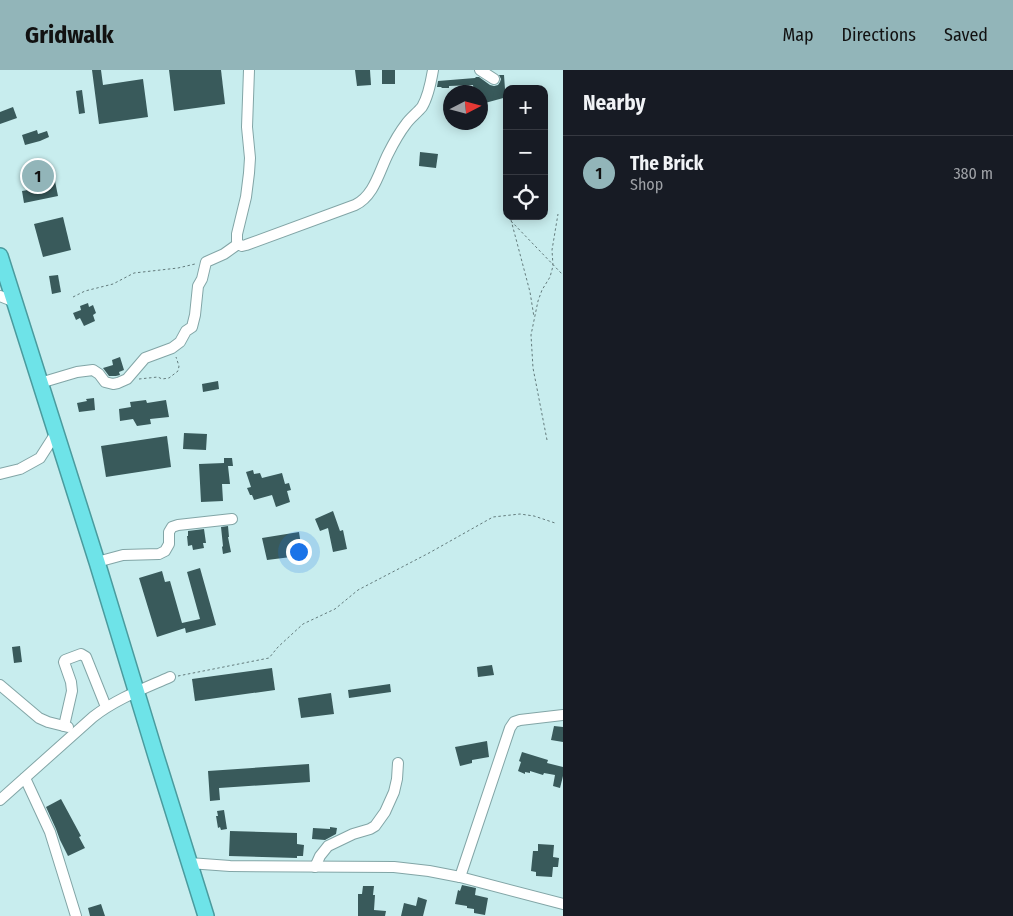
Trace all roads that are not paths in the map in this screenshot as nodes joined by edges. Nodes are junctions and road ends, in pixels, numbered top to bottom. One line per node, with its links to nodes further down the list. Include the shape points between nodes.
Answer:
1 (249, 70): 5 (street, via 247,127 250,158 246,197 236,234)
2 (433, 70): 5 (street, via 422,107 406,124 362,202 246,245)
3 (480, 70): 4 (street)
4 (494, 78)
5 (238, 244): 9 (street, via 206,262 198,286 196,316 180,342 145,358 126,379 118,383 105,382 93,370)
6 (0, 256): 8 (highway)
7 (0, 296): 8 (street)
8 (15, 302): 9 (highway)
9 (40, 383): 10 (highway)
10 (56, 433): 11 (street, via 40,458 20,469); 13 (highway)
11 (0, 474)
12 (232, 519): 13 (street, via 172,527 169,544 159,554 122,555)
13 (97, 562): 16 (highway)
14 (170, 677): 16 (street)
15 (0, 686): 19 (street, via 39,718)
16 (136, 692): 17 (street); 24 (highway)
17 (106, 707): 19 (street, via 86,657 81,654 65,660 72,691); 20 (street)
18 (563, 715): 26 (street, via 520,720 510,728)
19 (64, 726): 20 (street)
20 (79, 730): 22 (street)
21 (398, 763): 25 (street, via 394,792 375,826 328,846)
22 (25, 778): 23 (street); 28 (street, via 50,832)
23 (0, 800)
24 (190, 863): 25 (street); 29 (highway)
25 (315, 867): 26 (street, via 394,867)
26 (460, 877): 27 (street)
27 (563, 904)
28 (76, 916)
29 (206, 916)

